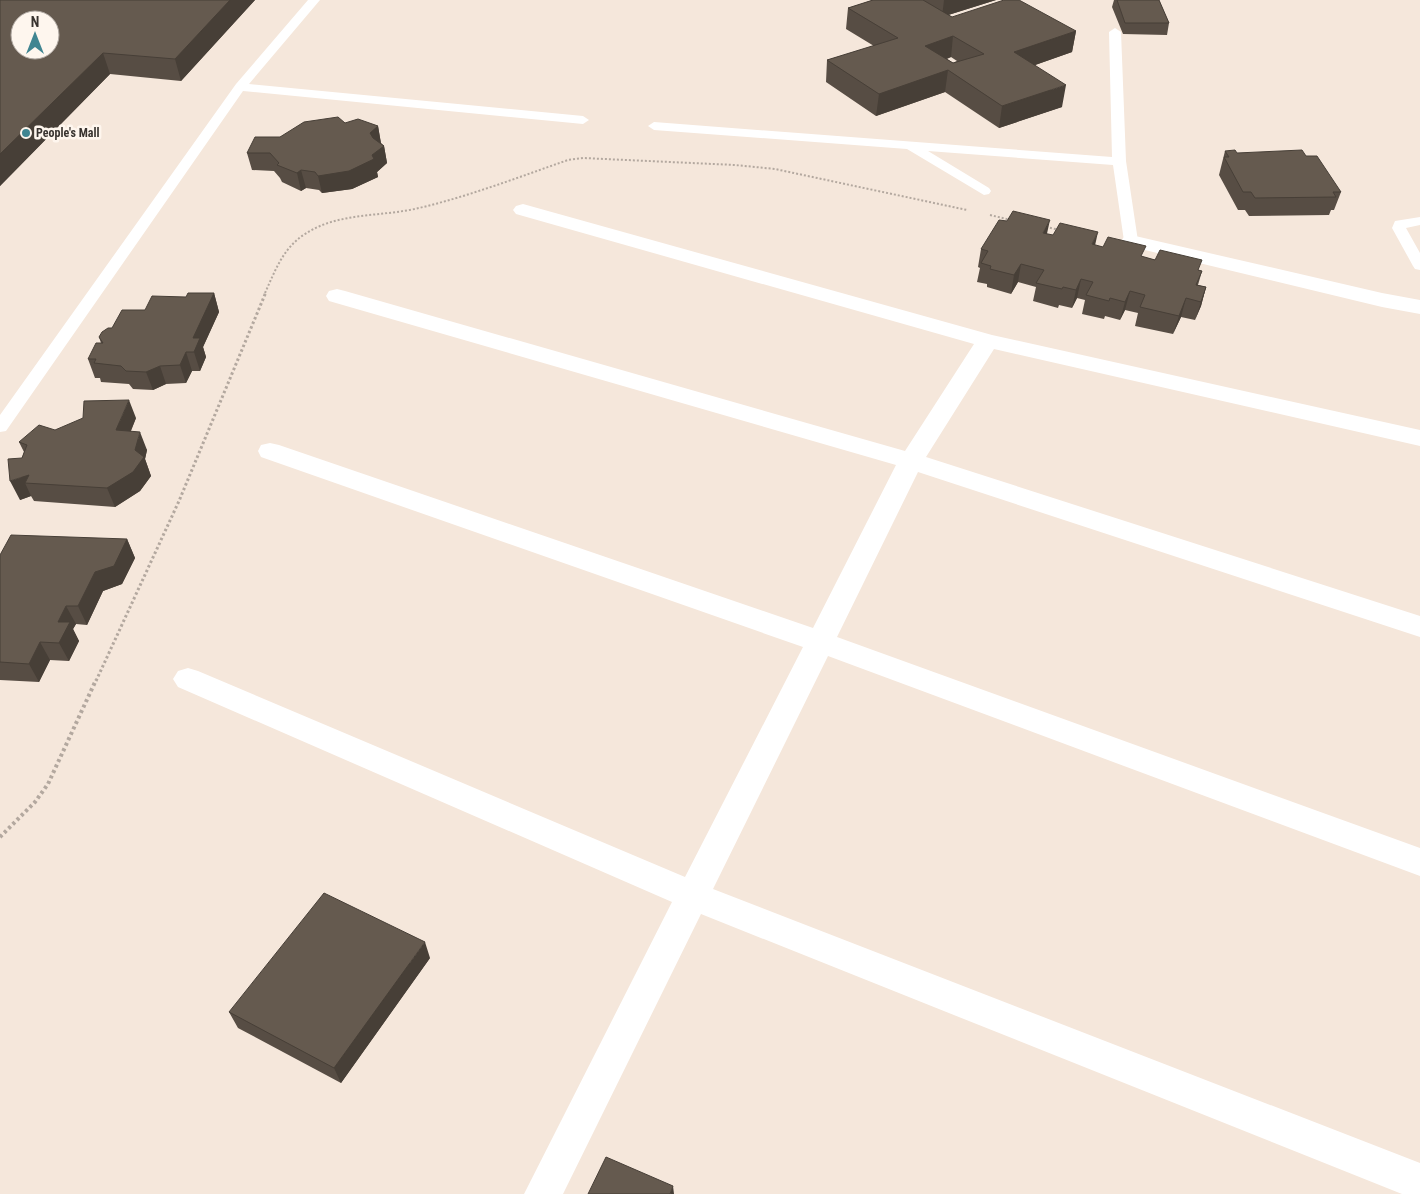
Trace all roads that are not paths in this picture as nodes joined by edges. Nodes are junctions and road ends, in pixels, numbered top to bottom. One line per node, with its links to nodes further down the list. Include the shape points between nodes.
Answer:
1 (314, 0): 3 (lane)
2 (1115, 32): 7 (lane)
3 (240, 87): 4 (lane); 16 (lane)
4 (583, 120)
5 (654, 126): 6 (lane)
6 (906, 143): 7 (lane); 8 (lane)
7 (1119, 161): 11 (lane)
8 (984, 191)
9 (523, 210): 15 (street)
10 (1420, 221): 12 (lane, via 1400,224 1399,228)
11 (1131, 241): 14 (street)
12 (1420, 266)
13 (338, 296): 19 (street)
14 (1420, 307)
15 (988, 341): 17 (street); 19 (street)
16 (0, 427)
17 (1420, 438)
18 (270, 451): 21 (street)
19 (911, 461): 20 (street); 21 (street)
20 (1420, 627)
21 (821, 642): 23 (street); 24 (street)
22 (188, 679): 24 (street)
23 (1420, 862)
24 (692, 895): 25 (street); 26 (street)
25 (1420, 1182)
26 (543, 1194)

